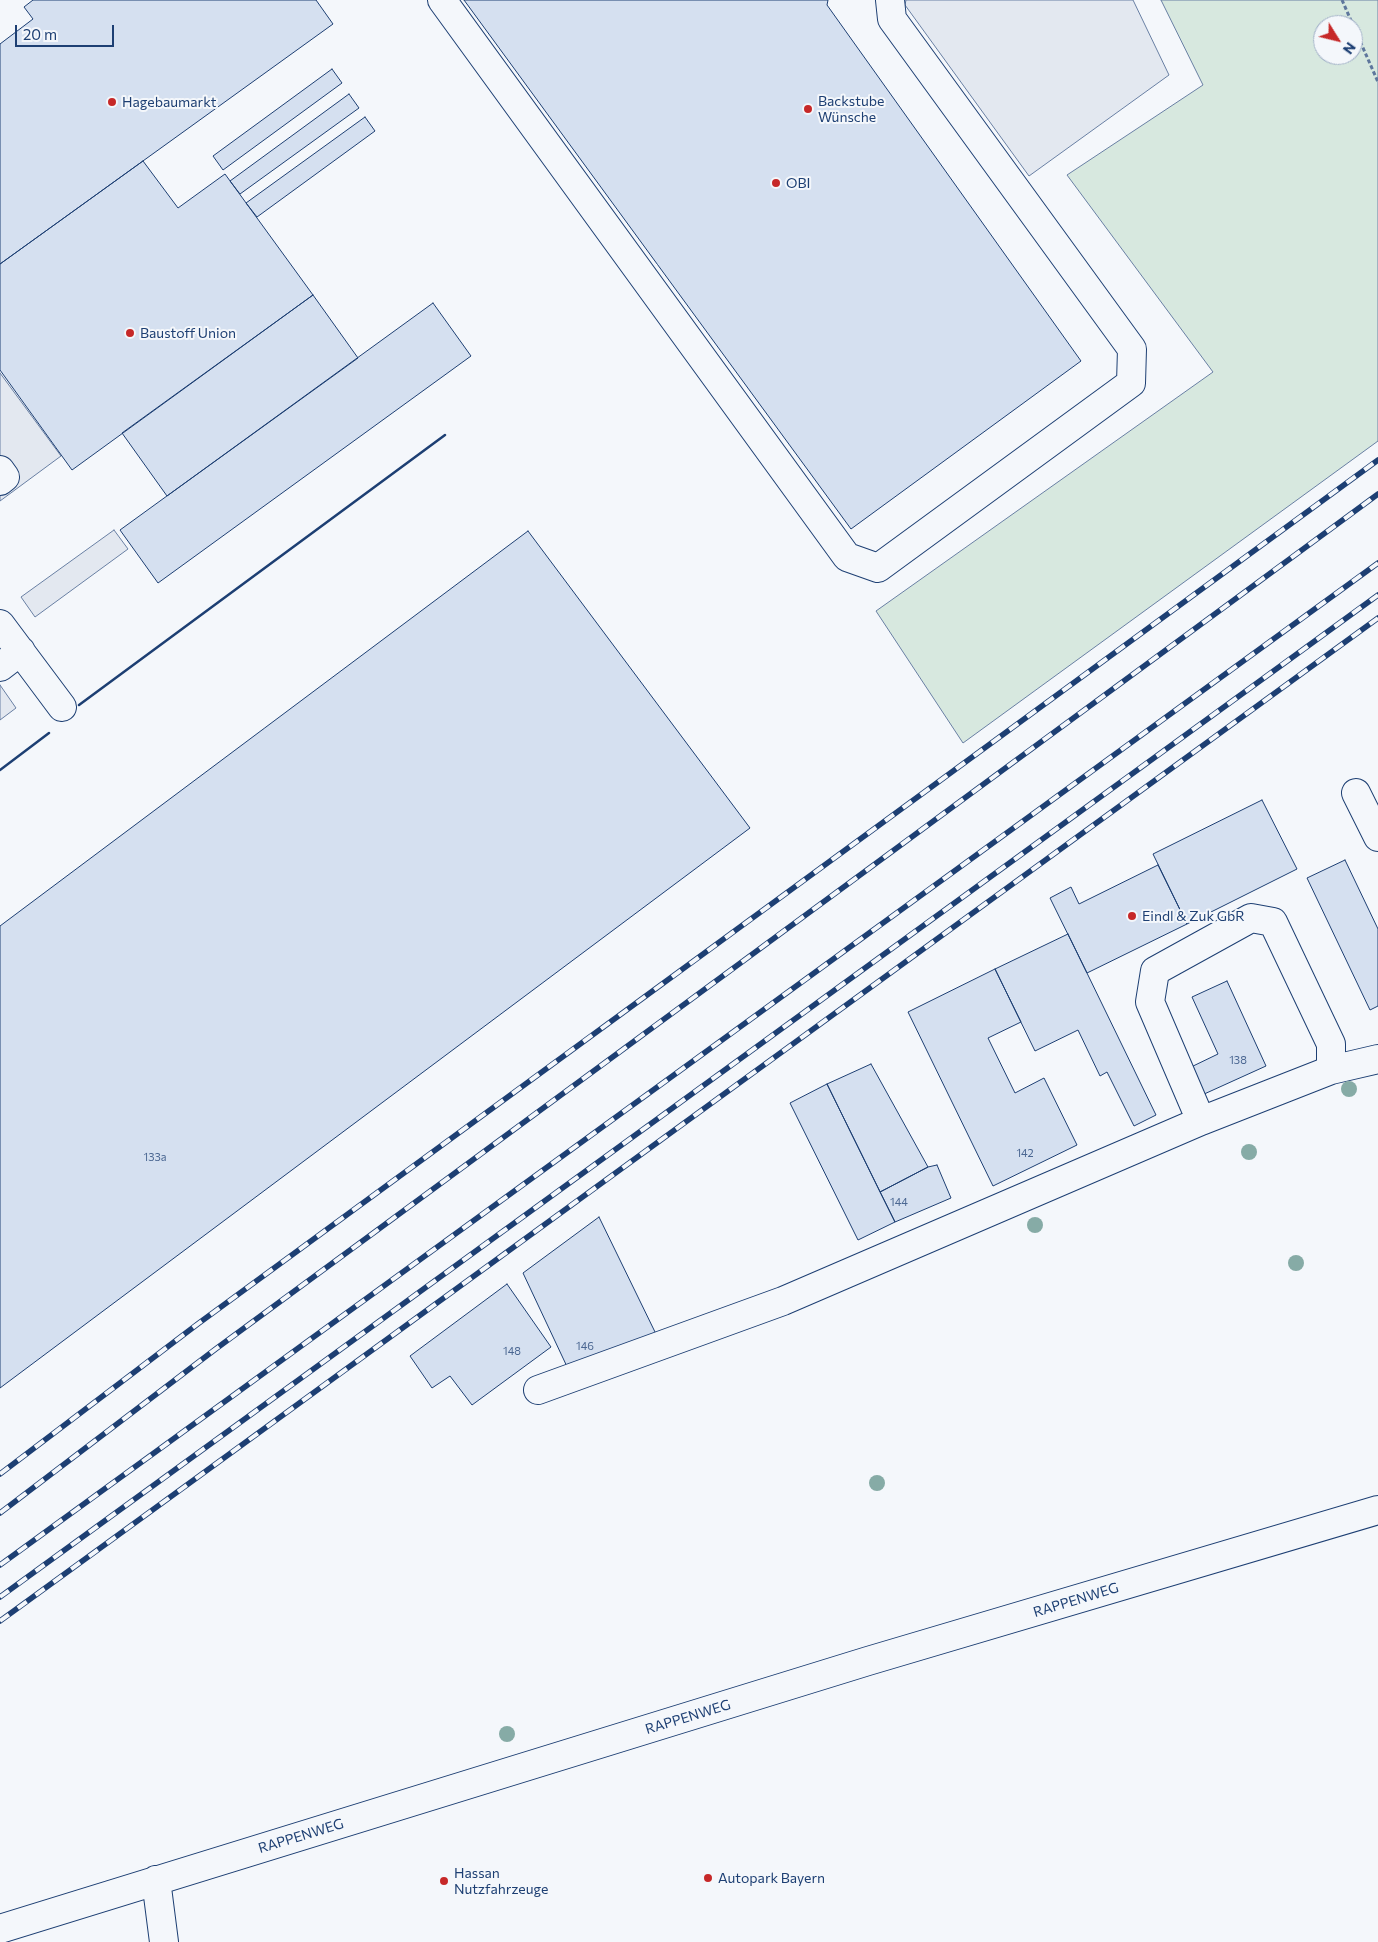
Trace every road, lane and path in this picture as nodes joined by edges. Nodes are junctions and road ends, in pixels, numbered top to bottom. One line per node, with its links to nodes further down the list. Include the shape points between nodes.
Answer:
1 (442, 0): 2 (street, via 846,557 878,568 1131,383 1132,349 892,20)
2 (890, 0)
3 (1342, 0): 4 (path)
4 (1378, 82)
5 (0, 470): 6 (street, via 5,477)
6 (0, 481)
7 (0, 624): 8 (street)
8 (10, 659): 9 (street)
9 (62, 707)
10 (1356, 793): 11 (street)
11 (1378, 838)
12 (1378, 1059): 13 (street)
13 (1331, 1070): 14 (street); 14 (street, via 1332,1044 1273,922 1251,918 1155,971 1150,1002)
14 (1201, 1121): 15 (street, via 783,1301)
15 (538, 1390)
16 (1378, 1510): 17 (street, RAPPENWEG, via 859,1664)
17 (156, 1880): 18 (street, RAPPENWEG); 19 (street)
18 (0, 1928)
19 (164, 1942)

